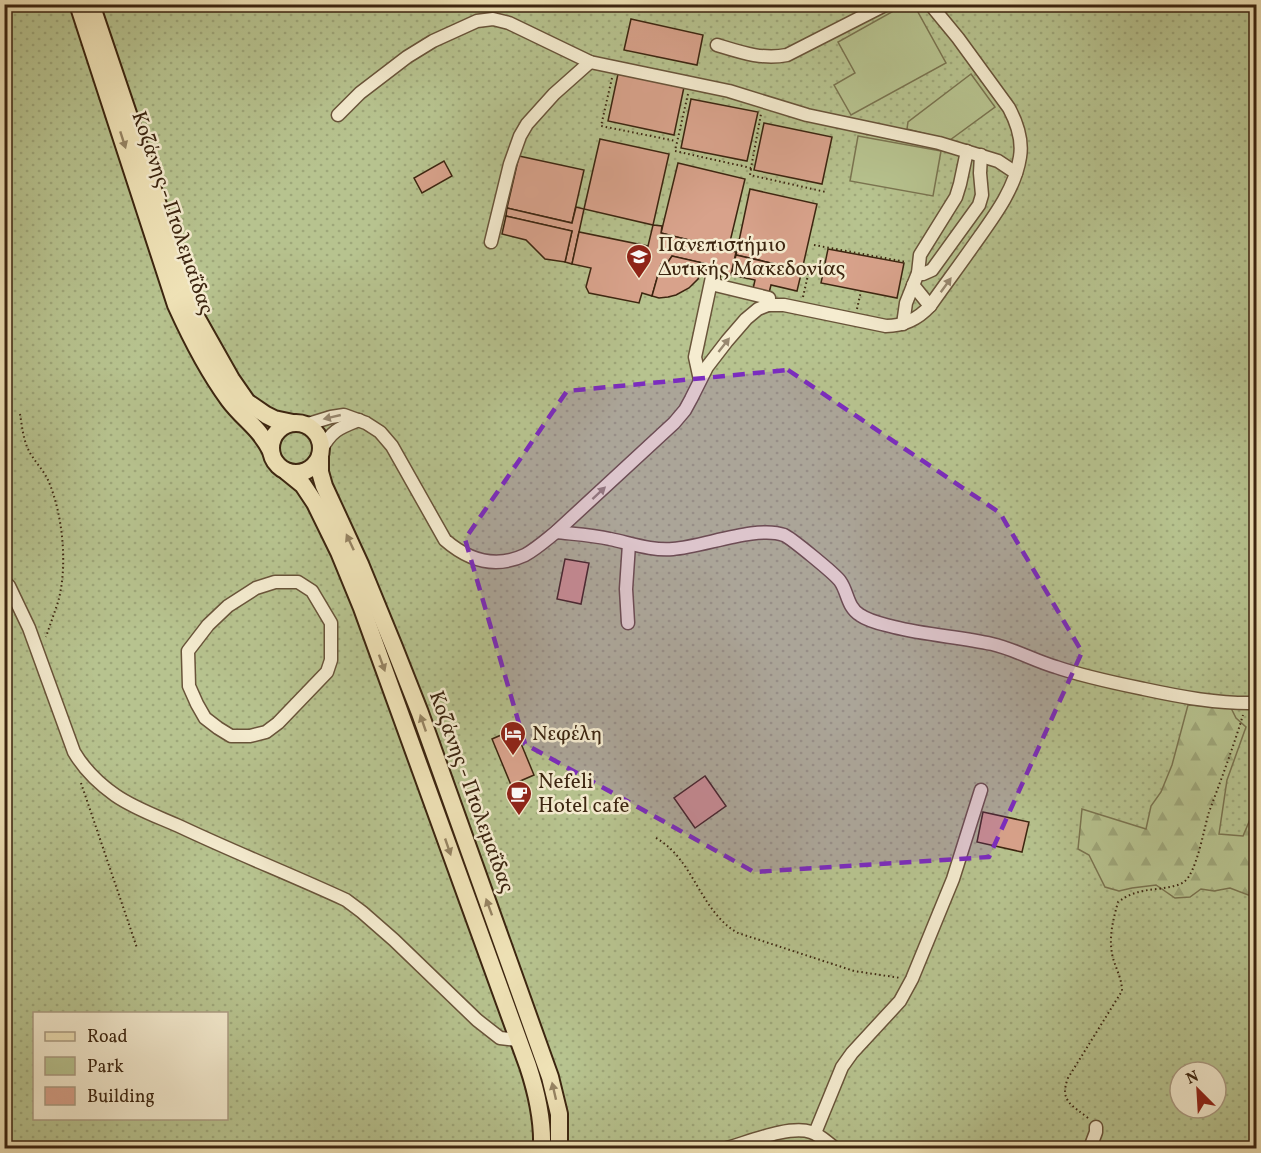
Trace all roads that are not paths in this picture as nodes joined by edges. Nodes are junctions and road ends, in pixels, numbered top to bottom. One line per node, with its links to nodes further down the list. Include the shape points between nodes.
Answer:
1 (78, 4): 22 (main road, Κοζάνης - Πτολεμαΐδας, one-way to 22, via 176,305 221,388)
2 (91, 4): 21 (main road, Κοζάνης - Πτολεμαΐδας, via 196,317 247,402 266,415)
3 (887, 4): 5 (street, via 787,55 765,57)
4 (930, 4): 12 (street, via 1014,118 1021,144)
5 (717, 45)
6 (590, 62): 7 (street, via 509,23 477,21 407,57); 8 (street, via 729,91 807,115); 13 (street, via 554,94 520,136)
7 (338, 115)
8 (967, 151): 9 (street); 10 (street)
9 (981, 155): 11 (street); 12 (street)
10 (963, 170): 11 (street); 14 (street, via 956,197 920,255)
11 (980, 173): 14 (street, via 979,204 932,270)
12 (1016, 173): 17 (street, one-way to 12, via 990,223)
13 (491, 242)
14 (918, 273): 15 (street)
15 (913, 285): 17 (street); 18 (street)
16 (768, 305): 18 (street, via 886,326); 19 (street, one-way to 16, via 739,327); 19 (street, via 769,298 711,281 695,357)
17 (930, 306): 18 (street)
18 (903, 324)
19 (700, 380): 25 (street, one-way to 19, via 674,423)
20 (359, 420): 21 (street, one-way to 21, via 344,415); 23 (street, via 335,431); 25 (street, via 380,432 392,446 438,531 463,554 494,562 511,559 536,548)
21 (299, 424): 22 (main road, via 283,426 276,432); 23 (main road, via 317,434)
22 (271, 451): 24 (main road, via 276,464)
23 (320, 453): 24 (main road, via 306,471); 37 (main road, Κοζάνης - Πτολεμαΐδας, one-way to 23, via 559,1114 550,1077 420,713 324,486)
24 (287, 472): 32 (main road, Κοζάνης - Πτολεμαΐδας, one-way to 32, via 309,493 339,552)
25 (556, 532): 26 (street)
26 (629, 544): 29 (street); 30 (street, via 669,550 738,536 782,534 837,577 853,609 870,620 912,632 995,645 1109,682 1185,698)
27 (4, 580): 32 (street, via 29,628 74,752 82,766 105,788 135,806 346,900 477,1020 500,1038)
28 (298, 582): 28 (street, via 312,591 331,624 327,672 266,732 231,736 205,717 197,704 189,686 188,651 228,606 256,588 275,582)
29 (628, 623)
30 (1252, 703)
31 (981, 790): 34 (street, via 953,879 912,979 900,1001 842,1067)
32 (518, 1040): 36 (main road, Κοζάνης - Πτολεμαΐδας, via 539,1105)
33 (1096, 1127): 40 (street)
34 (814, 1133): 35 (street, via 793,1131); 39 (street)
35 (760, 1144): 38 (street)
36 (542, 1149)
37 (559, 1149)
38 (727, 1149)
39 (835, 1149)
40 (1090, 1149)

